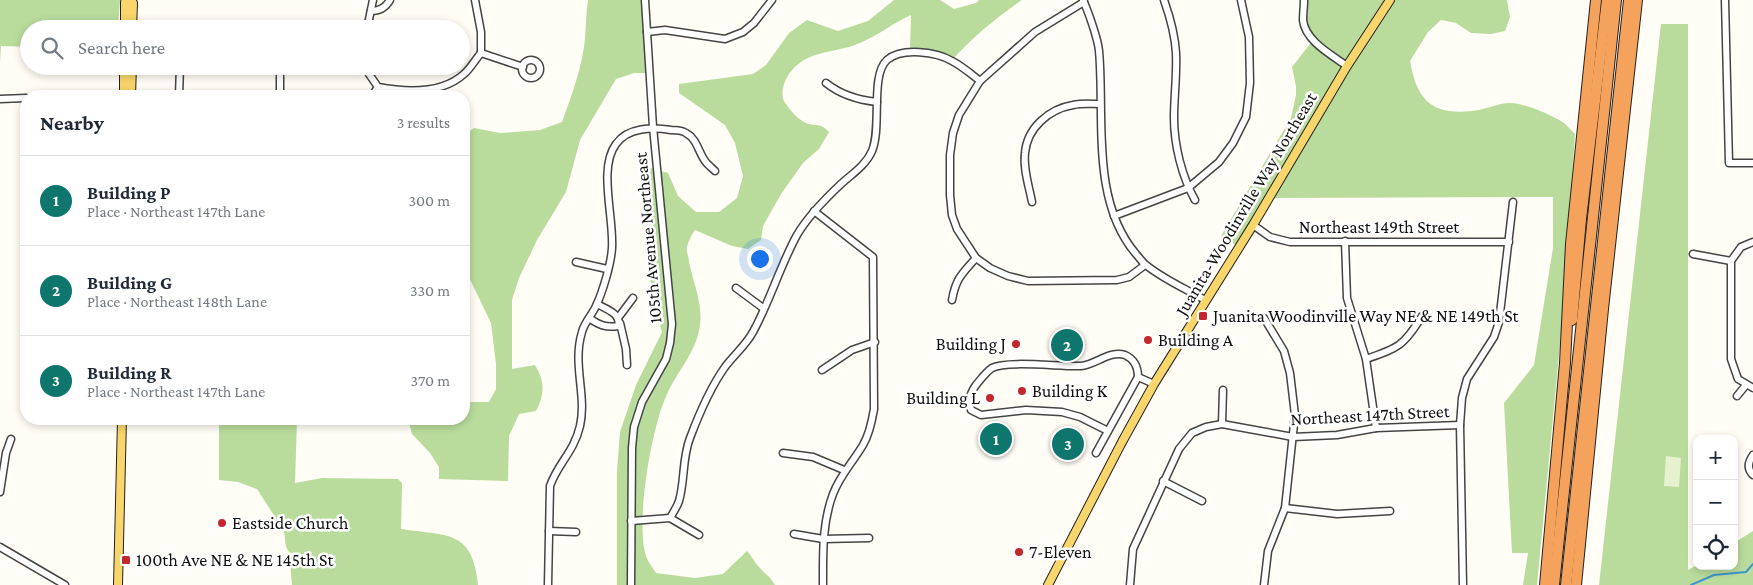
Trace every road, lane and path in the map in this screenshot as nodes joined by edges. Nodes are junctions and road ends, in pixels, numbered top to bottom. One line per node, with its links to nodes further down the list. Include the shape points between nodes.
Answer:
1 (126, 0): 20 (main road)
2 (131, 0): 21 (main road)
3 (373, 0): 19 (street)
4 (390, 0): 19 (street, via 384,7)
5 (475, 0): 24 (street)
6 (645, 0): 23 (street, 105th Avenue Northeast)
7 (772, 0): 23 (street, via 754,23 743,32 725,39 665,30)
8 (1164, 0): 51 (street, via 1176,53 1175,140)
9 (1241, 0): 51 (street, via 1250,48 1246,117 1219,162)
10 (1304, 0): 25 (street, via 1306,31)
11 (1390, 0): 25 (main road, Juanita-Woodinville Way Northeast)
12 (1596, 0): 79 (highway, via 1570,244)
13 (1607, 0): 79 (highway)
14 (1616, 0): 124 (highway)
15 (1628, 0): 125 (highway)
16 (1637, 0): 126 (highway)
17 (1725, 0): 49 (street, via 1730,163)
18 (1083, 1): 34 (street, via 1035,32); 47 (street, via 1099,49)
19 (371, 11): 22 (street)
20 (125, 20)
21 (132, 20)
22 (369, 20)
23 (647, 32): 48 (street, 105th Avenue Northeast)
24 (481, 53): 26 (street); 27 (street)
25 (1347, 66): 57 (main road, Juanita-Woodinville Way Northeast)
26 (470, 67)
27 (523, 67)
28 (124, 75): 37 (main road)
29 (132, 75): 38 (main road)
30 (180, 75): 39 (street)
31 (280, 75): 40 (street)
32 (370, 75): 36 (street)
33 (463, 75): 43 (street, via 450,84)
34 (980, 81): 46 (street, via 952,60 934,54 899,53 882,67); 62 (street, via 959,115 950,155 952,215)
35 (826, 83): 46 (street, via 846,95)
36 (378, 87): 41 (street); 42 (street)
37 (124, 90)
38 (131, 90)
39 (179, 90)
40 (280, 90)
41 (376, 90)
42 (400, 90)
43 (414, 90)
44 (20, 98): 45 (street)
45 (0, 99)
46 (877, 102): 55 (street, via 872,151 863,164)
47 (1100, 104): 53 (street, via 1074,104 1061,108 1035,126 1025,153); 56 (street, via 1105,180)
48 (652, 127): 50 (street, via 686,132); 66 (street, via 627,134 616,143 609,156 612,249); 106 (street, 105th Avenue Northeast, via 672,324 666,359 642,402 634,427)
49 (1753, 163)
50 (716, 171)
51 (1188, 188): 52 (street); 56 (street)
52 (1195, 200)
53 (1032, 202)
54 (1513, 202): 59 (street)
55 (814, 211): 72 (street, via 797,235); 77 (street, via 874,257)
56 (1114, 216): 65 (street, via 1123,236)
57 (1253, 225): 58 (street, Northeast 149th Street, via 1270,237 1290,242); 70 (main road, Juanita-Woodinville Way Northeast)
58 (1345, 241): 59 (street, Northeast 149th Street); 78 (street, via 1347,298)
59 (1509, 242): 90 (street, via 1499,322 1494,337 1467,379)
60 (1753, 242): 63 (street, via 1741,247)
61 (1693, 254): 63 (street)
62 (976, 258): 65 (street, via 1008,276 1028,281 1117,280 1129,277); 69 (street, via 959,276)
63 (1731, 261): 84 (street, via 1731,359 1738,379)
64 (576, 262): 66 (street)
65 (1145, 265): 70 (street)
66 (608, 269): 71 (street)
67 (736, 288): 72 (street)
68 (633, 298): 76 (street)
69 (952, 300)
70 (1205, 300): 83 (main road, Juanita-Woodinville Way Northeast)
71 (597, 304): 74 (street); 76 (street, via 612,311)
72 (763, 308): 105 (street, via 753,333 708,396 689,440 679,502)
73 (1422, 316): 78 (street, via 1396,349)
74 (590, 318): 76 (street, via 609,327 618,326); 107 (street, via 582,330 577,358 582,412 580,426 569,455 554,473 550,486)
75 (1264, 318): 93 (street, via 1284,351 1290,373 1295,415)
76 (619, 320): 80 (street)
77 (875, 342): 81 (street, via 852,350); 98 (street, via 871,423 864,444)
78 (1366, 360): 91 (street)
79 (1565, 363): 123 (highway)
80 (627, 365)
81 (822, 370)
82 (1138, 377): 83 (street); 92 (street); 92 (street, via 1137,368 1130,358 1120,354 1081,366 995,367 985,374 972,392 971,410 981,415 1026,410 1062,412)
83 (1154, 384): 119 (main road, Juanita-Woodinville Way Northeast)
84 (1746, 384): 85 (street); 87 (street)
85 (1753, 388)
86 (1223, 390): 88 (street)
87 (1737, 396)
88 (1222, 424): 93 (street, Northeast 147th Street); 100 (street, via 1192,433 1179,449)
89 (122, 425): 115 (main road)
90 (1460, 425): 91 (street, Northeast 147th Street); 122 (street)
91 (1376, 428): 93 (street, Northeast 147th Street, via 1337,435)
92 (1108, 431): 96 (street)
93 (1293, 437): 103 (street)
94 (11, 439): 101 (street)
95 (783, 453): 98 (street, via 813,457)
96 (1096, 453)
97 (1753, 455): 99 (street, via 1749,467)
98 (844, 470): 112 (street, via 827,511)
99 (1753, 475)
100 (1163, 481): 102 (street); 120 (street, via 1133,549)
101 (0, 492)
102 (1202, 502)
103 (1285, 508): 104 (street, via 1337,514); 121 (street, via 1268,551)
104 (1390, 511)
105 (670, 518): 106 (street); 110 (street)
106 (632, 521): 117 (street, 105th Avenue Northeast)
107 (549, 531): 108 (street); 116 (street)
108 (576, 532)
109 (794, 534): 112 (street)
110 (699, 535)
111 (869, 538): 112 (street)
112 (823, 539): 118 (street)
113 (0, 547): 114 (street)
114 (65, 585)
115 (118, 585)
116 (548, 585)
117 (631, 585)
118 (823, 585)
119 (1048, 585)
120 (1130, 585)
121 (1264, 585)
122 (1463, 585)
123 (1545, 585)
124 (1554, 585)
125 (1566, 585)
126 (1576, 585)

